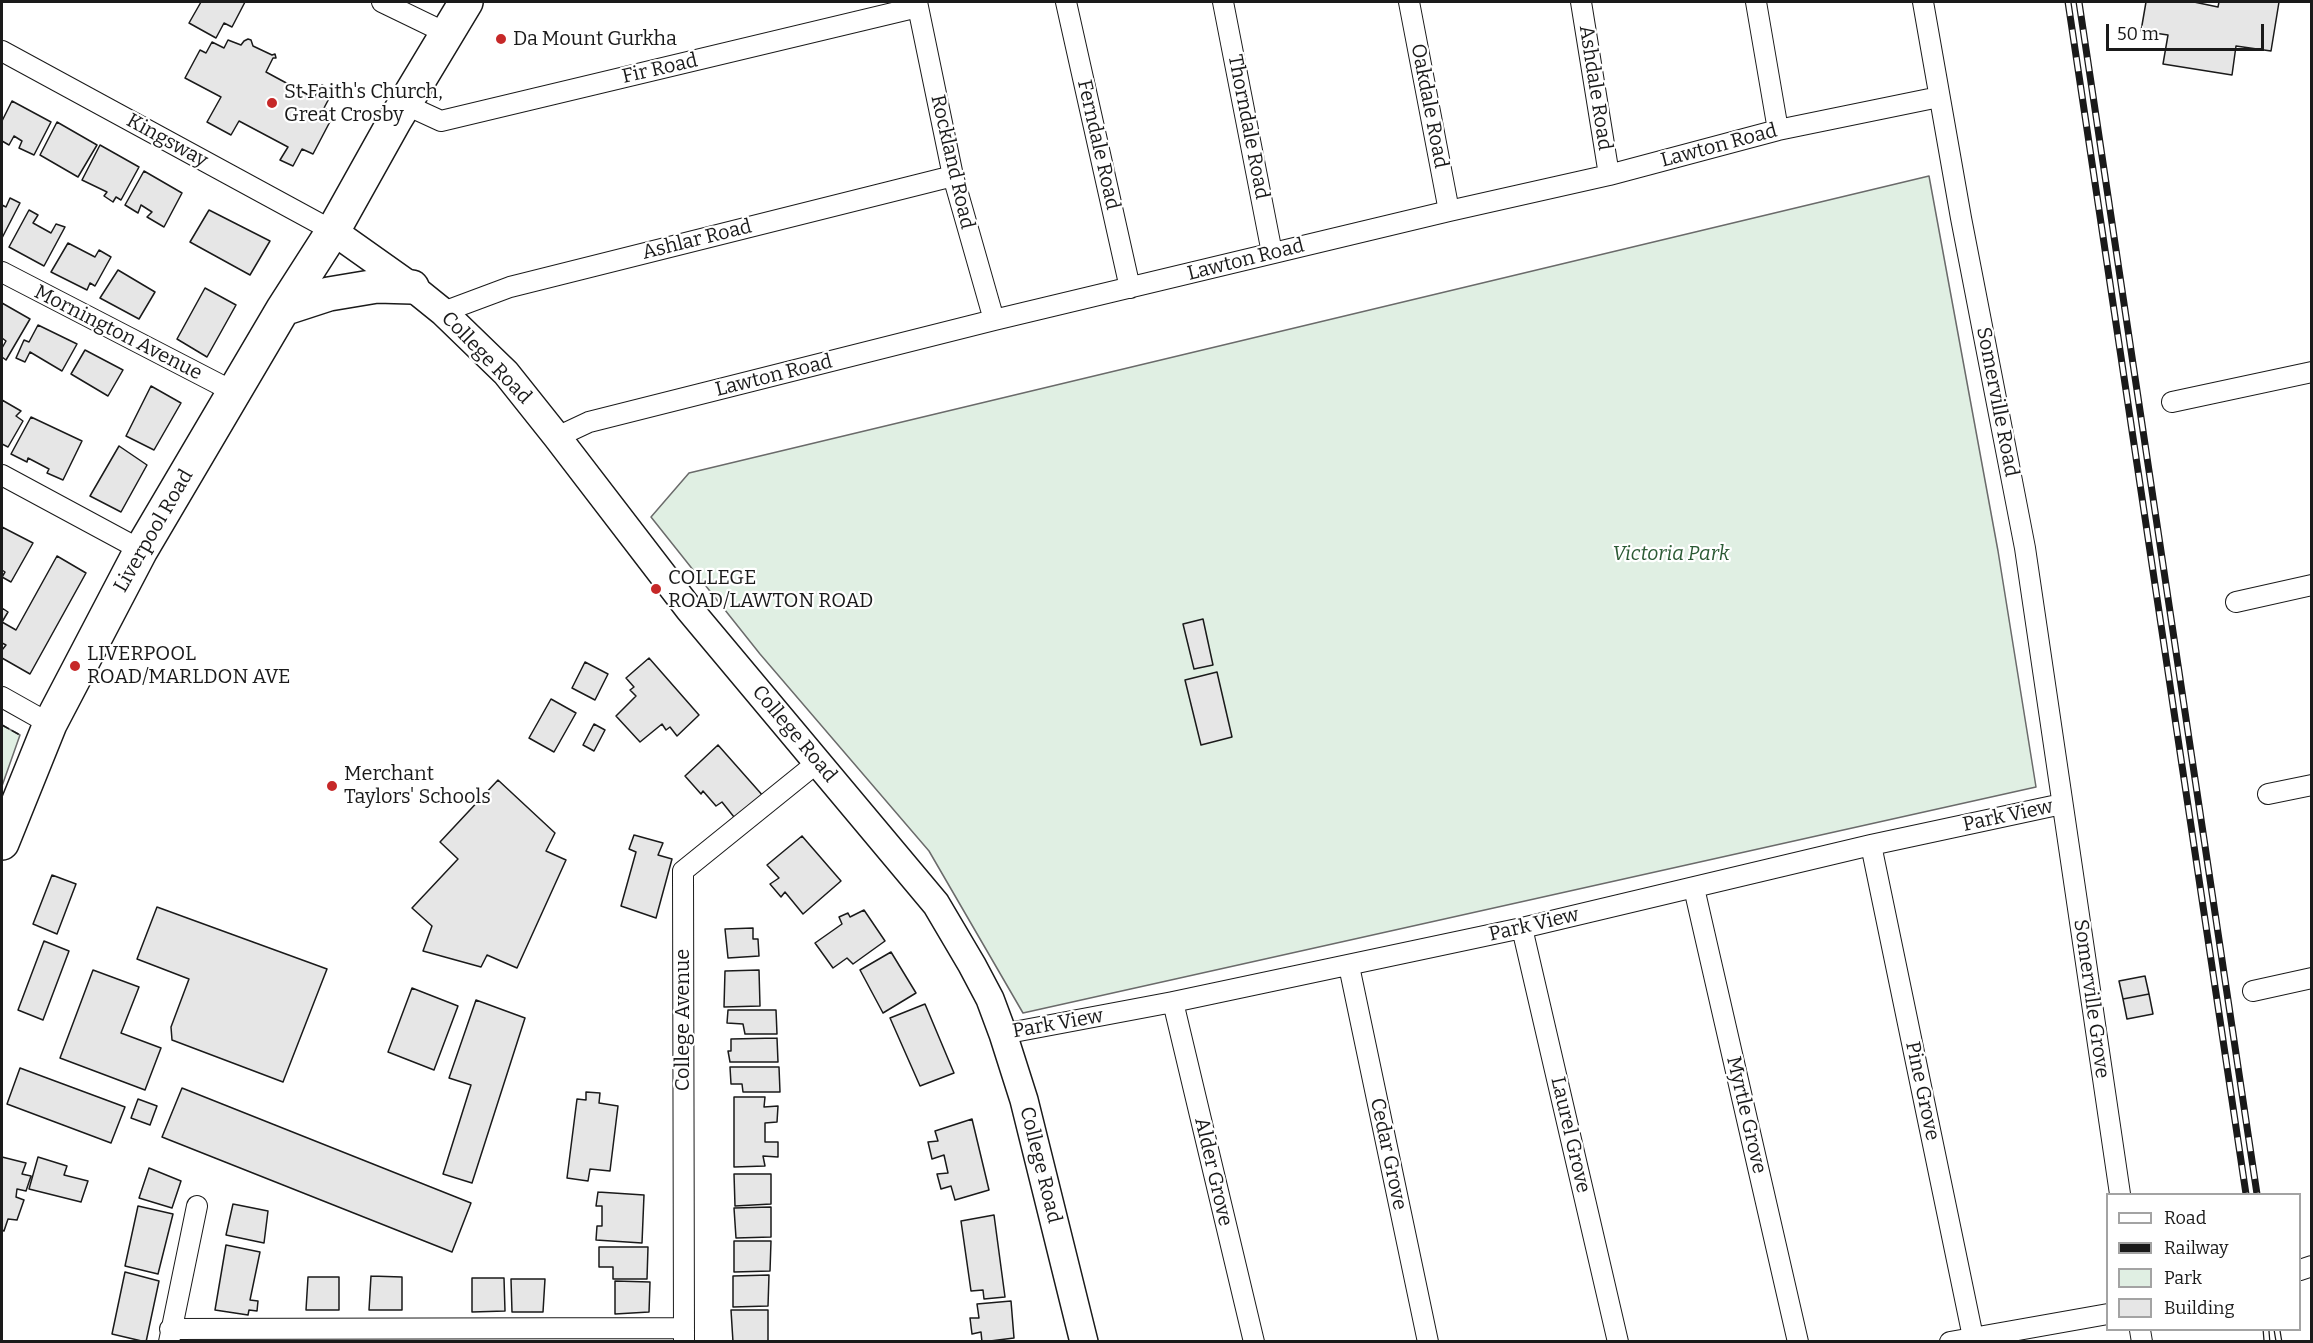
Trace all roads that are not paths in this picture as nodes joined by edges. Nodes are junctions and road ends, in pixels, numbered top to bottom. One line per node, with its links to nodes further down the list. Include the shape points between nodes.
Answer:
1 (382, 2): 10 (street)
2 (466, 2): 10 (highway, Liverpool Road)
3 (1066, 2): 22 (street, Ferndale Road)
4 (1223, 2): 19 (street, Thorndale Road)
5 (1409, 2): 17 (street, Oakdale Road)
6 (1581, 2): 15 (street, Ashdale Road)
7 (1756, 2): 14 (street)
8 (1923, 2): 12 (street, Somerville Road)
9 (917, 4): 13 (street, Fir Road, via 441,122); 16 (street, Rockland Road)
10 (446, 33): 13 (highway, Liverpool Road)
11 (2, 51): 18 (street, Kingsway)
12 (1939, 97): 14 (street, Lawton Road); 39 (street, Somerville Road, via 2025,548)
13 (404, 104): 18 (highway, Liverpool Road)
14 (1778, 130): 15 (street, Lawton Road)
15 (1609, 175): 17 (street, Lawton Road)
16 (953, 176): 24 (street, Ashlar Road, via 510,287); 25 (street, Rockland Road)
17 (1449, 211): 19 (street, Lawton Road)
18 (333, 231): 21 (street, College Road); 23 (highway, Liverpool Road)
19 (1272, 253): 22 (street, Lawton Road)
20 (2, 272): 27 (street, Mornington Avenue)
21 (412, 287): 23 (highway, via 377,286 329,294); 24 (street, College Road)
22 (1130, 288): 25 (street, Lawton Road)
23 (283, 309): 27 (highway, Liverpool Road)
24 (443, 312): 29 (street, College Road, via 506,373)
25 (994, 321): 29 (street, Lawton Road, via 589,422)
26 (2312, 372): 28 (street)
27 (234, 392): 31 (highway, Liverpool Road)
28 (2172, 402)
29 (558, 437): 36 (street, College Road, via 689,609)
30 (2, 475): 31 (street)
31 (141, 550): 35 (highway, Liverpool Road)
32 (2312, 585): 33 (street)
33 (2236, 602)
34 (2, 697): 35 (street)
35 (50, 724): 40 (highway, Liverpool Road)
36 (818, 762): 48 (street, College Road, via 936,904 976,974); 52 (street, College Avenue, via 683,871)
37 (2312, 785): 38 (street)
38 (2268, 794)
39 (2062, 804): 41 (street, Park View); 49 (street, Somerville Grove)
40 (2, 843)
41 (1871, 845): 42 (street, Park View); 54 (street, Pine Grove)
42 (1694, 888): 43 (street, Park View); 59 (street, Myrtle Grove)
43 (1522, 928): 44 (street, Park View); 58 (street, Laurel Grove)
44 (1349, 966): 47 (street, Park View); 57 (street, Cedar Grove)
45 (2312, 978): 46 (street)
46 (2253, 991)
47 (1173, 1002): 48 (street, Park View); 56 (street, Alder Grove)
48 (1003, 1034): 55 (street, College Road, via 1024,1100)
49 (2120, 1193)
50 (196, 1206): 53 (street)
51 (2106, 1314): 54 (street)
52 (684, 1334): 53 (street)
53 (169, 1335)
54 (1974, 1339): 60 (street)
55 (1084, 1341)
56 (1254, 1341)
57 (1428, 1341)
58 (1618, 1341)
59 (1798, 1341)
60 (1950, 1341)

